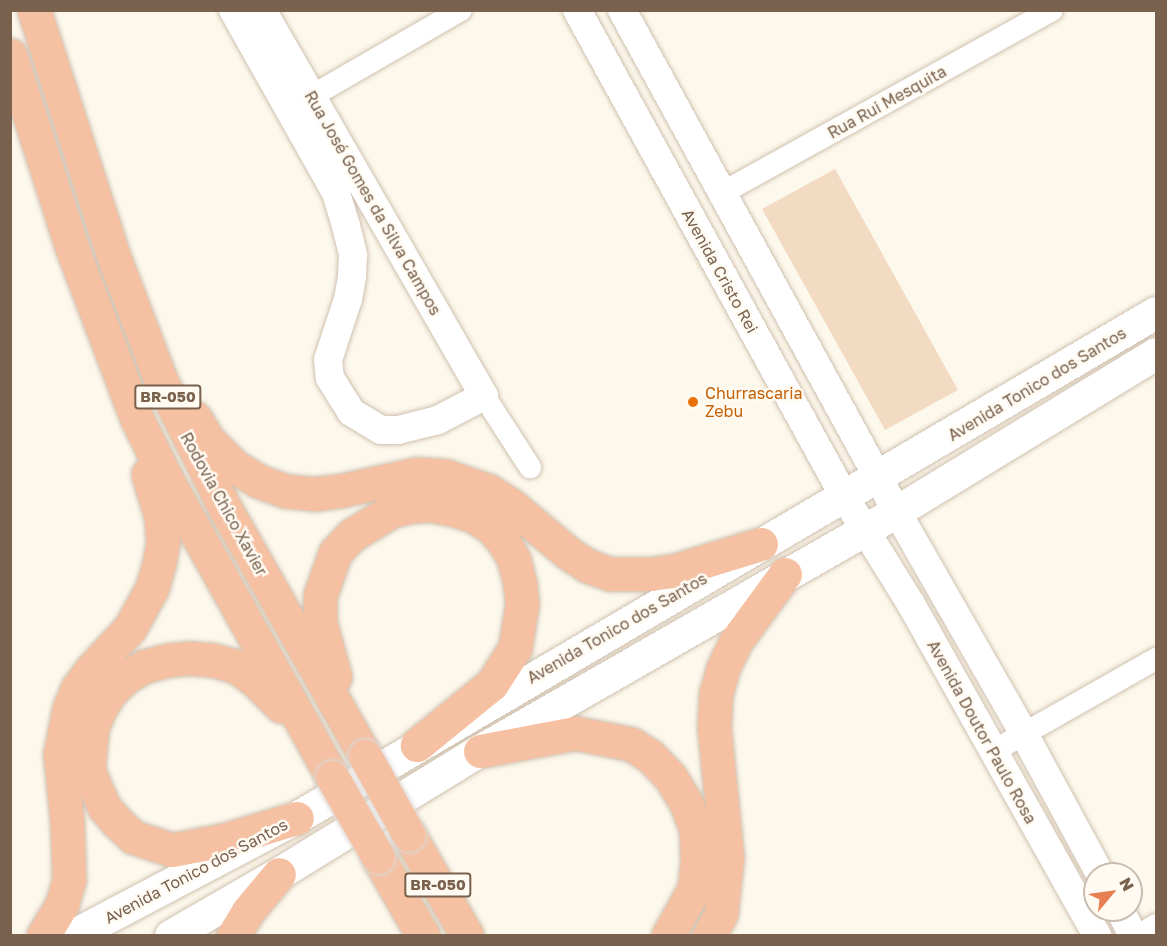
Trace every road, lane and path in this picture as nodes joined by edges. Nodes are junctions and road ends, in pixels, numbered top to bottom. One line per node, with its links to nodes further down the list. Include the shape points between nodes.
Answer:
1 (34, 10): 12 (highway, Rodovia Chico Xavier / BR-050)
2 (232, 10): 9 (street, Rua José Gomes da Silva Campos)
3 (262, 10): 9 (street, Rua José Gomes da Silva Campos)
4 (461, 10): 9 (street)
5 (577, 10): 18 (street, Avenida Cristo Rei)
6 (622, 10): 10 (street)
7 (1052, 10): 10 (street, Rua Rui Mesquita)
8 (10, 55): 11 (highway, BR-050)
9 (300, 103): 15 (street, Rua José Gomes da Silva Campos); 15 (street, Rua José Gomes da Silva Campos, via 336,193 353,255 348,299 328,360 330,378 339,395 351,412 381,430 438,420)
10 (722, 193): 17 (street)
11 (72, 248): 29 (highway, BR-050, via 113,361 167,480); 37 (highway, via 106,362 155,490 163,542 152,588 141,610 77,688 69,709 60,754 69,879 62,904)
12 (112, 255): 21 (highway, via 172,378 209,441 234,466 258,482 314,494 417,474 446,476 489,491 568,553 610,574 673,571); 25 (highway, Rodovia Chico Xavier / BR-050, via 138,328 191,445)
13 (1156, 314): 17 (main road, Avenida Tonico dos Santos)
14 (1156, 354): 19 (main road)
15 (484, 396): 16 (street)
16 (530, 467)
17 (879, 478): 18 (main road, Avenida Tonico dos Santos); 19 (street)
18 (844, 496): 20 (street, Avenida Cristo Rei); 21 (main road, Avenida Tonico dos Santos)
19 (897, 512): 20 (main road); 24 (street, Avenida Doutor Paulo Rosa)
20 (865, 531): 22 (main road); 28 (street, Avenida Doutor Paulo Rosa, via 911,604)
21 (760, 544): 26 (main road, Avenida Tonico dos Santos)
22 (785, 574): 27 (main road); 46 (highway, via 736,641 716,693 714,727 727,857 721,913)
23 (1156, 659): 24 (street)
24 (1024, 734): 28 (street); 32 (street, Avenida Doutor Paulo Rosa)
25 (359, 746): 26 (highway, via 320,622 320,596 326,573 335,553 371,521 391,511 431,505 472,515 491,527 514,560 522,604 520,628 506,665 492,684); 31 (highway, Rodovia Chico Xavier / BR-050, bridge)
26 (417, 746): 30 (main road, Avenida Tonico dos Santos)
27 (480, 751): 34 (main road); 45 (highway, via 575,733 631,744 650,756 671,778 696,829 694,889)
28 (992, 752): 47 (street, Avenida Doutor Paulo Rosa)
29 (330, 772): 30 (highway, via 274,697 235,666 212,660 169,660 145,666 111,691 99,710 92,728 88,770 104,807 133,837 172,850 224,840); 33 (highway, BR-050, bridge)
30 (297, 818): 38 (main road, Avenida Tonico dos Santos)
31 (413, 842): 43 (highway, Rodovia Chico Xavier / BR-050); 44 (highway)
32 (1093, 862)
33 (383, 866): 41 (highway); 42 (highway, BR-050)
34 (279, 874): 39 (main road); 40 (highway)
35 (1127, 922): 48 (street)
36 (1156, 925): 48 (street)
37 (43, 936)
38 (72, 936)
39 (171, 936)
40 (233, 936)
41 (410, 936)
42 (423, 936)
43 (466, 936)
44 (486, 936)
45 (668, 936)
46 (709, 936)
47 (1097, 936)
48 (1136, 936)

